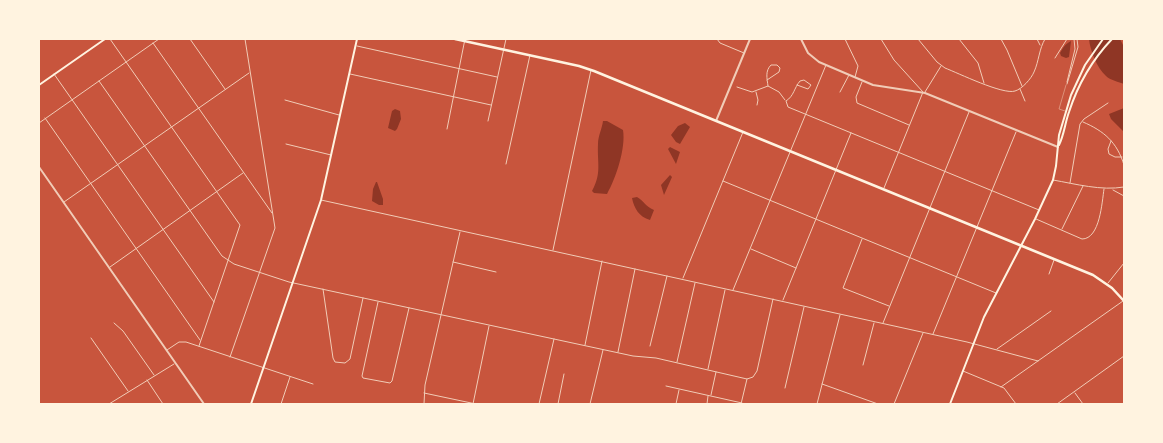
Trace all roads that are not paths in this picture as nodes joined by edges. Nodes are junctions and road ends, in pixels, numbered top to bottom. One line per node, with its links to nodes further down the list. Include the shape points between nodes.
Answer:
1 (105, 39): 37 (main road)
2 (110, 39): 31 (street)
3 (160, 39): 24 (street)
4 (190, 39): 53 (street)
5 (245, 39): 36 (street)
6 (357, 39): 26 (main road)
7 (455, 39): 23 (main road)
8 (506, 39): 27 (street)
9 (717, 39): 28 (street)
10 (750, 39): 28 (street)
11 (801, 39): 32 (street, via 810,56)
12 (845, 39): 41 (street, via 858,66)
13 (881, 39): 56 (street, via 894,60)
14 (918, 39): 33 (street)
15 (960, 39): 45 (street, via 978,63)
16 (1001, 39): 50 (street)
17 (1037, 39): 25 (street)
18 (1044, 39): 25 (street)
19 (1067, 39): 30 (street)
20 (1076, 39): 46 (street)
21 (1103, 39): 66 (main road, via 1085,65)
22 (1112, 39): 68 (main road, via 1089,68)
23 (465, 40): 27 (main road); 34 (street)
24 (153, 43): 31 (street); 65 (street)
25 (1041, 45): 50 (street, via 1034,72)
26 (356, 46): 34 (street); 38 (main road)
27 (503, 49): 29 (main road); 40 (street)
28 (744, 53): 73 (street)
29 (530, 55): 35 (main road); 90 (street)
30 (1055, 58)
31 (126, 62): 43 (street); 77 (street)
32 (826, 65): 39 (street); 69 (street)
33 (941, 65): 45 (street); 56 (street)
34 (459, 69): 40 (street); 57 (street)
35 (591, 70): 73 (main road); 126 (street)
36 (250, 72): 53 (street); 115 (street)
37 (54, 74): 48 (main road); 58 (street)
38 (350, 74): 57 (street); 70 (main road)
39 (849, 75): 41 (street); 55 (street)
40 (498, 77): 63 (street)
41 (855, 77): 44 (street)
42 (767, 80): 42 (street, via 769,66 777,64 780,72); 49 (street)
43 (99, 81): 58 (street); 84 (street)
44 (863, 81): 56 (street); 76 (street, via 857,103)
45 (984, 84): 52 (street, via 1006,92)
46 (1067, 84): 66 (lane, via 1059,109)
47 (797, 85): 47 (street, via 804,80 811,85 808,89); 60 (street)
48 (39, 86)
49 (768, 86): 54 (street); 60 (street)
50 (1022, 86): 52 (street)
51 (737, 87): 54 (street)
52 (1020, 88): 61 (street)
53 (225, 90): 65 (street)
54 (756, 91): 64 (street)
55 (840, 92)
56 (924, 93): 67 (street); 76 (street)
57 (453, 96): 63 (street); 78 (street)
58 (72, 100): 71 (street); 92 (street)
59 (285, 100): 70 (street)
60 (786, 101): 69 (street, via 788,107)
61 (1025, 101)
62 (1108, 103): 74 (street)
63 (491, 105): 72 (street)
64 (757, 105)
65 (198, 108): 77 (street); 96 (street)
66 (1065, 111): 68 (lane); 85 (main road)
67 (970, 112): 79 (street); 95 (street)
68 (1069, 112): 85 (main road)
69 (806, 114): 81 (street); 86 (street)
70 (341, 116): 88 (main road)
71 (45, 118): 75 (street); 100 (street)
72 (488, 121)
73 (716, 121): 80 (main road)
74 (1082, 122): 82 (street, via 1101,130); 99 (street)
75 (39, 123)
76 (909, 125): 87 (street)
77 (172, 127): 84 (street); 107 (street)
78 (447, 129)
79 (1016, 131): 85 (street); 106 (street)
80 (743, 132): 86 (main road); 98 (street)
81 (852, 132): 87 (street); 94 (street)
82 (1112, 140): 89 (street); 89 (street, via 1108,152)
83 (286, 144): 88 (street)
84 (145, 146): 92 (street); 114 (street)
85 (1058, 147): 97 (main road)
86 (791, 152): 94 (main road); 110 (street)
87 (898, 152): 95 (street); 105 (street)
88 (332, 156): 109 (main road)
89 (1122, 157): 91 (street)
90 (506, 164)
91 (1124, 164)
92 (118, 165): 100 (street); 119 (street)
93 (39, 167): 111 (street)
94 (836, 170): 105 (main road); 116 (street)
95 (945, 171): 106 (street); 112 (street)
96 (244, 173): 107 (street); 115 (street)
97 (1052, 180): 99 (street); 113 (main road)
98 (723, 181): 110 (street); 141 (street)
99 (1070, 183): 101 (street)
100 (91, 184): 111 (street); 125 (street)
101 (1083, 185): 102 (street); 121 (street)
102 (1104, 188): 104 (street); 121 (street, via 1098,222 1090,236 1082,239)
103 (1124, 188): 104 (street)
104 (1113, 189): 108 (street)
105 (883, 190): 112 (main road)
106 (992, 190): 113 (street); 118 (street)
107 (217, 192): 114 (street); 129 (street, via 240,225)
108 (1124, 196)
109 (321, 200): 120 (street); 143 (main road)
110 (770, 200): 116 (street); 124 (street)
111 (64, 203): 133 (street)
112 (930, 209): 118 (main road); 127 (street)
113 (1039, 210): 117 (main road)
114 (190, 211): 119 (street); 129 (street)
115 (272, 214): 136 (street, via 274,230)
116 (816, 219): 122 (street); 134 (street)
117 (1035, 219): 121 (street); 123 (main road)
118 (976, 227): 123 (main road); 140 (street)
119 (163, 230): 125 (street); 154 (street)
120 (460, 230): 126 (street); 131 (street)
121 (1062, 230)
122 (862, 238): 127 (street); 156 (street, via 843,288)
123 (1022, 245): 128 (main road); 148 (main road)
124 (750, 248): 134 (street); 147 (street)
125 (136, 249): 133 (street); 169 (street)
126 (553, 250): 130 (street)
127 (910, 257): 140 (street); 156 (street)
128 (1055, 259): 138 (street); 144 (main road)
129 (228, 261): 136 (street); 154 (street)
130 (602, 261): 135 (street); 172 (street)
131 (453, 262): 137 (street); 159 (street)
132 (1124, 263): 144 (street)
133 (109, 268): 174 (street)
134 (796, 268): 153 (street)
135 (635, 269): 139 (street); 177 (street)
136 (259, 272): 143 (street); 179 (street)
137 (496, 272)
138 (1049, 274)
139 (667, 276): 141 (street); 173 (street)
140 (956, 276): 148 (street); 166 (street)
141 (682, 279): 142 (street)
142 (695, 282): 146 (street); 181 (street)
143 (293, 283): 145 (street); 184 (main road)
144 (1107, 284): 151 (main road)
145 (323, 289): 149 (street); 149 (street, via 333,358 337,362 345,363 350,359)
146 (726, 289): 147 (street); 185 (street)
147 (733, 290): 150 (street)
148 (996, 293): 170 (main road)
149 (363, 297): 152 (street)
150 (773, 299): 153 (street); 191 (street, via 757,371)
151 (1124, 300): 180 (street)
152 (378, 301): 157 (street); 157 (street, via 362,376 390,383)
153 (783, 301): 155 (street)
154 (214, 302): 169 (street)
155 (804, 306): 160 (street); 197 (street)
156 (890, 306): 163 (street)
157 (409, 308): 159 (street)
158 (1051, 310): 176 (street)
159 (441, 314): 164 (street); 201 (street)
160 (840, 314): 161 (street); 194 (street)
161 (874, 322): 163 (street); 183 (street)
162 (114, 323): 189 (street)
163 (883, 324): 165 (street)
164 (490, 325): 168 (street); 209 (street)
165 (923, 332): 166 (street); 219 (street)
166 (932, 334): 170 (street)
167 (91, 338): 199 (street)
168 (554, 339): 172 (street); 211 (street)
169 (201, 341): 171 (street)
170 (973, 343): 176 (street); 187 (main road)
171 (199, 346): 174 (street, via 182,342); 179 (street)
172 (585, 346): 175 (street)
173 (650, 346)
174 (167, 350): 182 (street)
175 (603, 350): 177 (street); 213 (street)
176 (997, 350): 180 (street)
177 (618, 353): 181 (street)
178 (1124, 356): 200 (street)
179 (230, 357): 184 (street)
180 (1038, 361): 196 (street)
181 (676, 362): 185 (street)
182 (175, 363): 189 (street); 205 (street)
183 (863, 365)
184 (263, 368): 190 (street); 206 (main road)
185 (708, 369): 186 (street)
186 (716, 371): 191 (street); 202 (street)
187 (962, 371): 196 (street); 220 (main road)
188 (564, 374): 212 (street)
189 (155, 375): 192 (street)
190 (290, 376): 193 (street); 207 (street)
191 (747, 379): 216 (street)
192 (147, 380): 199 (street); 204 (street)
193 (313, 384)
194 (822, 384): 217 (street); 218 (street)
195 (666, 386): 198 (street)
196 (1001, 386): 221 (street)
197 (785, 388)
198 (679, 390): 202 (street); 214 (street)
199 (128, 392): 203 (street)
200 (1074, 392): 222 (street); 223 (street)
201 (424, 393): 208 (street); 209 (street)
202 (709, 396): 215 (street); 216 (street)
203 (109, 404)
204 (162, 404)
205 (204, 404)
206 (251, 404)
207 (281, 404)
208 (424, 404)
209 (473, 404): 210 (street)
210 (476, 404)
211 (539, 404)
212 (558, 404)
213 (590, 404)
214 (676, 404)
215 (707, 404)
216 (741, 404)
217 (817, 404)
218 (878, 404)
219 (894, 404)
220 (950, 404)
221 (1016, 404)
222 (1057, 404)
223 (1083, 404)

